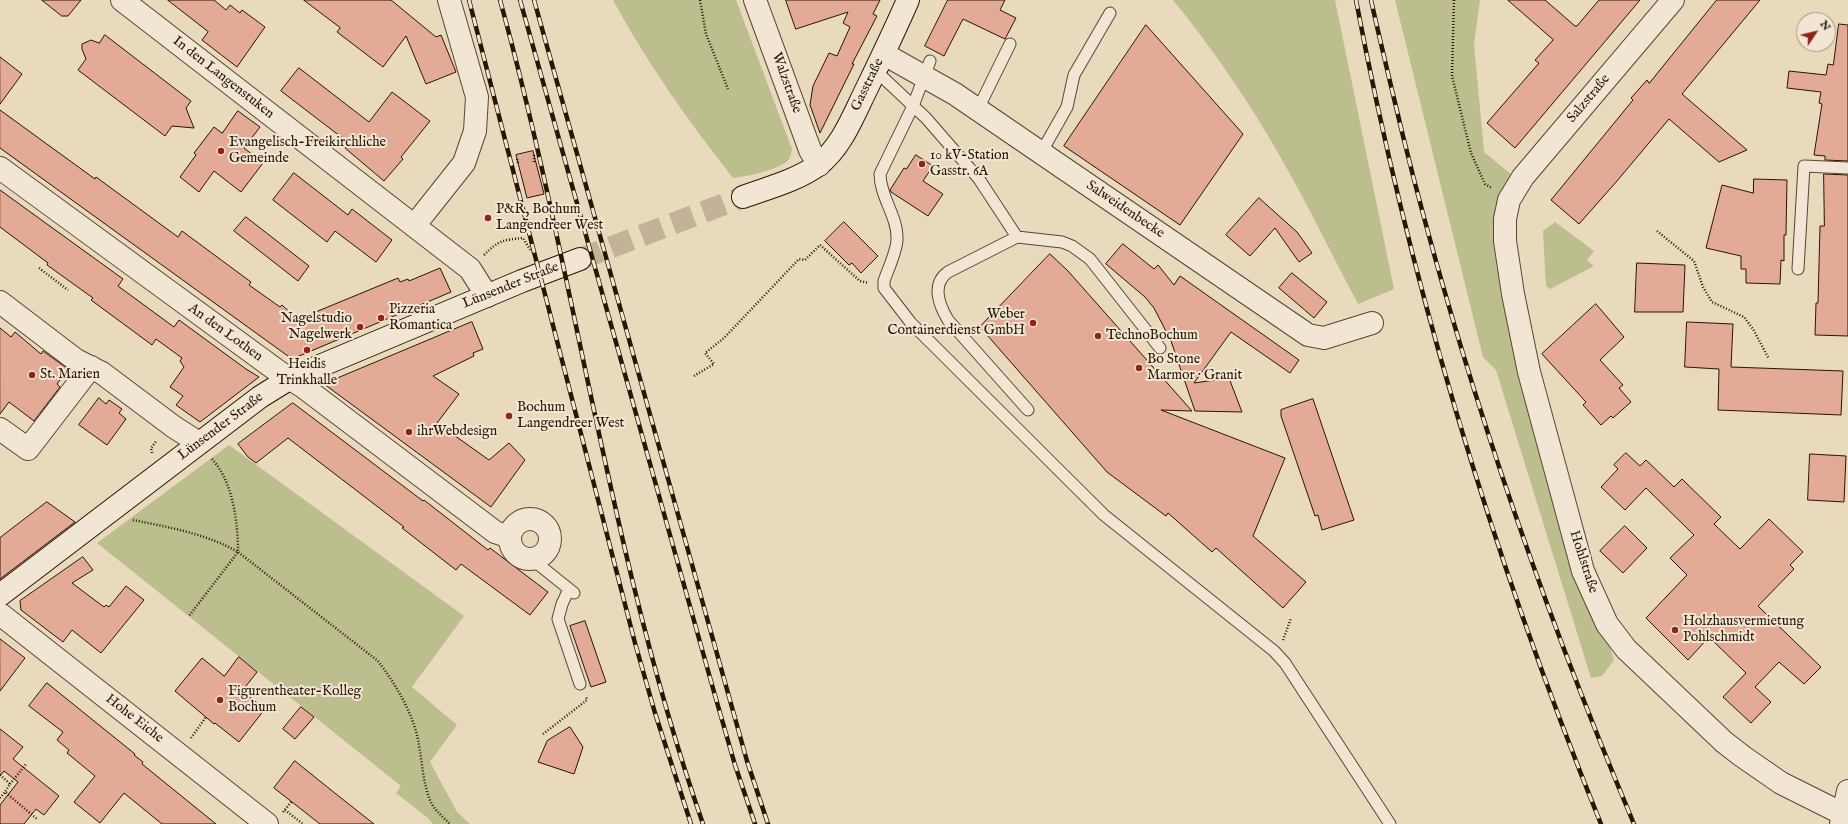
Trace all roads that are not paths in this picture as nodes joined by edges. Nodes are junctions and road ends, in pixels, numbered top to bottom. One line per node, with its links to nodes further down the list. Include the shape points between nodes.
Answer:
1 (122, 0): 18 (street, In den Langenstuken)
2 (449, 0): 18 (street, via 477,97 475,131 464,163)
3 (755, 0): 13 (street, Walzstraße, via 810,150)
4 (908, 0): 8 (street, Gasstraße)
5 (1673, 0): 17 (street, Salzstraße, via 1523,177)
6 (1110, 13): 12 (lane, via 1074,75 1067,108)
7 (1010, 44): 11 (lane)
8 (880, 62): 9 (street, Salweidenbecke); 10 (lane); 13 (street, Gasstraße, via 842,137 832,152)
9 (927, 69): 10 (lane); 11 (street, Salweidenbecke)
10 (913, 106): 19 (lane, via 979,179); 39 (lane, via 880,174 880,184 895,226 897,240 884,288 911,323 1104,516 1286,663)
11 (978, 109): 12 (street, Salweidenbecke)
12 (1041, 153): 24 (street, Salweidenbecke, via 1308,335 1324,338)
13 (819, 164): 16 (street, via 803,174)
14 (0, 168): 27 (street, An den Lothen)
15 (1848, 168): 21 (lane, via 1804,166)
16 (743, 198)
17 (1509, 200): 37 (street, Hohlstraße, via 1505,219 1505,242 1529,372 1583,571 1607,624 1626,649 1736,751 1781,783)
18 (414, 226): 22 (street, In den Langenstuken, via 470,269)
19 (1017, 237): 25 (lane, via 1062,242 1090,259); 28 (lane, via 948,272 941,277 938,287 941,309 948,320)
20 (580, 259): 22 (street, Lünsender Straße)
21 (1798, 269)
22 (487, 296): 27 (street, Lünsender Straße)
23 (0, 302): 26 (street, via 76,360)
24 (1372, 323)
25 (1160, 348)
26 (91, 367): 29 (street, via 28,448); 30 (street)
27 (289, 379): 30 (street, Lünsender Straße, via 260,397); 31 (street, An den Lothen, via 302,386 495,532)
28 (1028, 410)
29 (0, 429)
30 (199, 443): 33 (street, Lünsender Straße)
31 (509, 537): 32 (street, via 513,552 525,560); 32 (street, via 516,523 529,518 543,523 551,535 549,549 538,559)
32 (533, 560): 35 (lane, via 572,591 562,604 558,620)
33 (0, 595)
34 (0, 614): 38 (street, Hohe Eiche)
35 (580, 684)
36 (1848, 791): 37 (street)
37 (1842, 819)
38 (267, 824)
39 (1390, 824)

